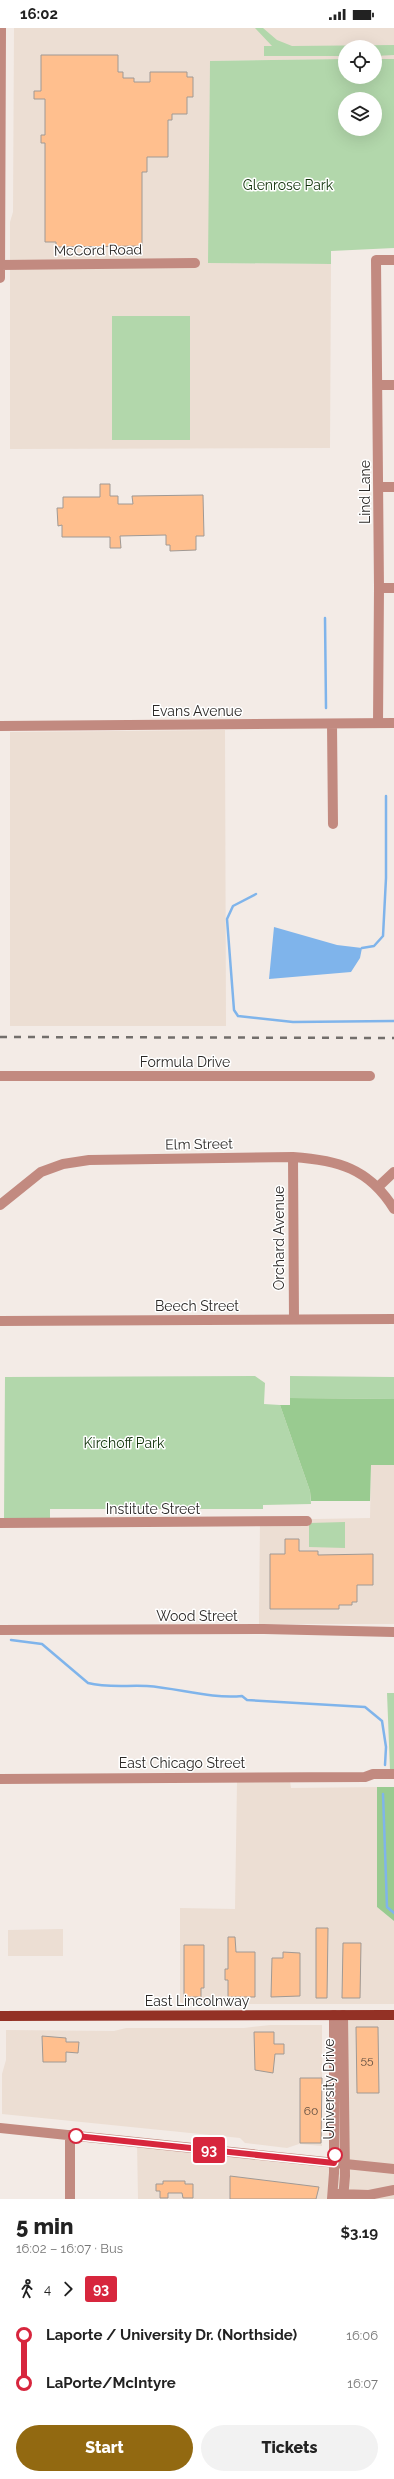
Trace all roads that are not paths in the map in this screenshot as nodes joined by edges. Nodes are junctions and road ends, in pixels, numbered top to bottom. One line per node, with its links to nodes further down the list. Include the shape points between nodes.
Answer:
1 (1, 28): 4 (street)
2 (394, 260): 6 (street, Lind Lane, via 376,260)
3 (195, 263): 4 (street, McCord Road)
4 (0, 264): 5 (street)
5 (0, 278)
6 (378, 385): 7 (street); 8 (street, Lind Lane)
7 (394, 385)
8 (379, 487): 9 (street); 10 (street, Lind Lane)
9 (394, 487)
10 (379, 588): 11 (street); 12 (street, Lind Lane)
11 (394, 588)
12 (378, 723): 13 (street, Evans Avenue); 14 (street, Evans Avenue)
13 (394, 723)
14 (332, 724): 15 (street, Evans Avenue); 16 (street)
15 (0, 726)
16 (334, 824)
17 (0, 1076): 18 (street, Formula Drive)
18 (370, 1076)
19 (293, 1157): 21 (street, Elm Street, via 320,1159 345,1166); 22 (street, Elm Street, via 89,1160 63,1164 41,1172); 24 (street, Orchard Avenue)
20 (394, 1172): 21 (street)
21 (378, 1187): 23 (street, Elm Street)
22 (0, 1206)
23 (394, 1209)
24 (294, 1319): 25 (street, Beech Street); 26 (street, Beech Street)
25 (394, 1319)
26 (0, 1321)
27 (307, 1521): 28 (street, Institute Street)
28 (0, 1523)
29 (0, 1630): 30 (street, Wood Street, via 268,1629)
30 (394, 1632)
31 (394, 1774): 32 (street, East Chicago Street, via 373,1774)
32 (365, 1777): 33 (street, East Chicago Street); 34 (street, East Chicago Street, via 373,1781)
33 (0, 1779)
34 (394, 1781)
35 (339, 2015): 36 (main road, East Lincolnway); 37 (main road, East Lincolnway); 40 (street, University Drive)
36 (394, 2015)
37 (0, 2016)
38 (0, 2128): 39 (street)
39 (70, 2136): 40 (street); 44 (street)
40 (339, 2163): 41 (street); 43 (street, University Drive)
41 (394, 2169)
42 (394, 2190): 43 (street)
43 (338, 2197)
44 (70, 2199)

